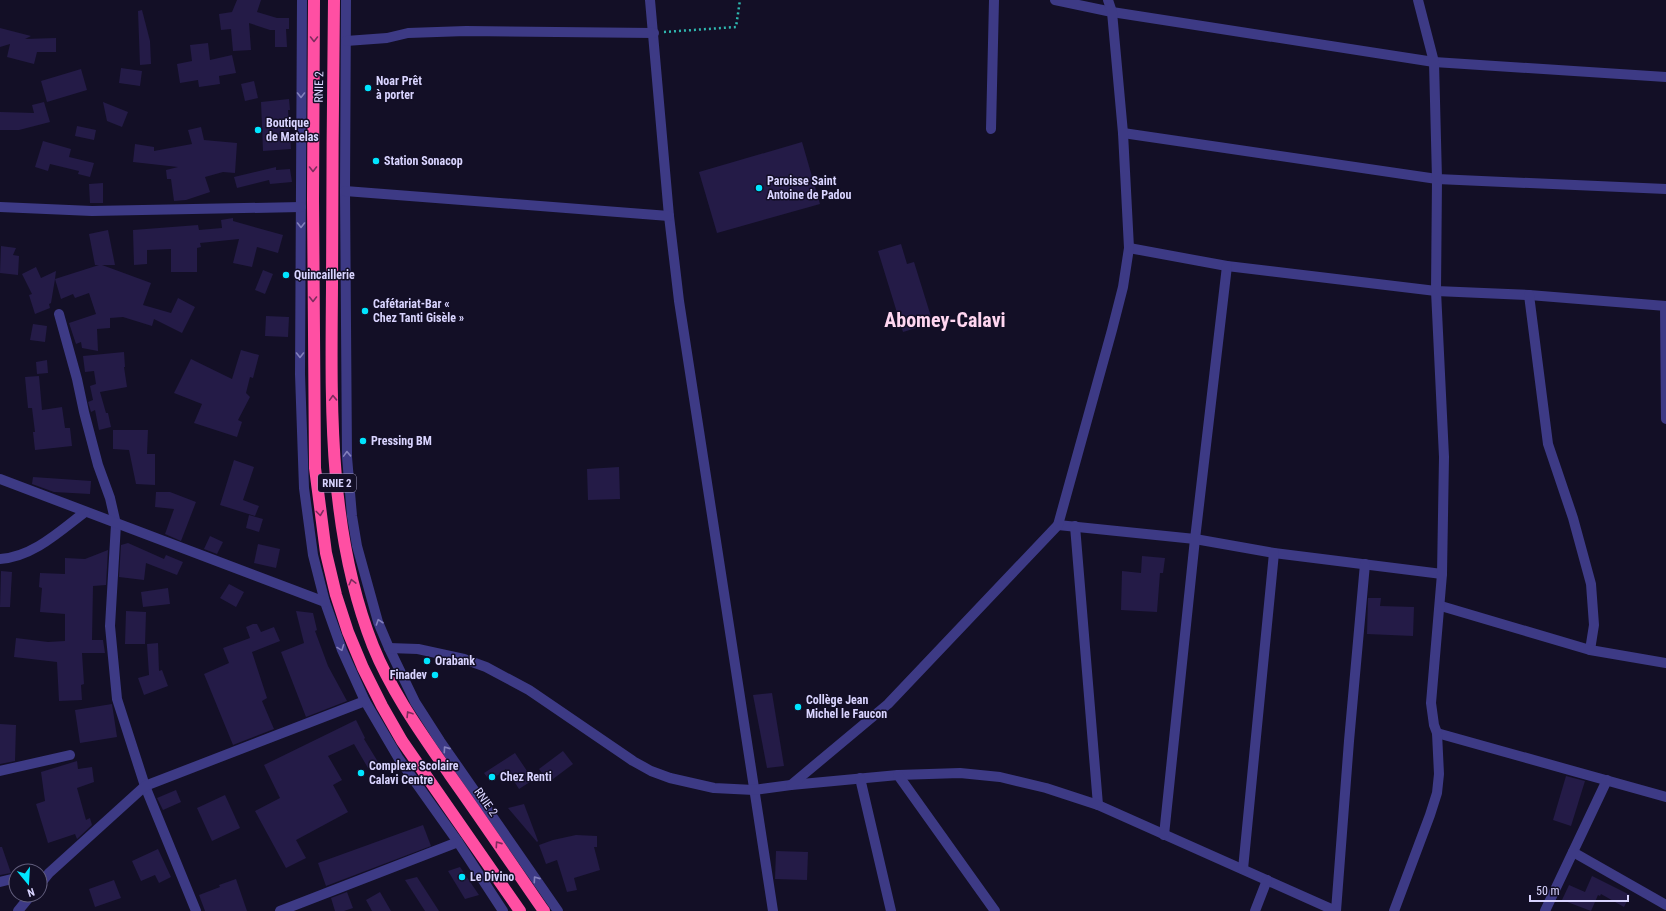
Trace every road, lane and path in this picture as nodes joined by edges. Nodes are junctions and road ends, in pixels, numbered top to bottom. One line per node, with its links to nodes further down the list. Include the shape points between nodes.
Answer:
1 (302, 0): 22 (street, one-way to 22)
2 (314, 0): 70 (highway, RNIE 2 / RNIE 2, one-way to 70, via 315,468 326,553 348,632 382,706 402,741)
3 (334, 0): 71 (highway, RNIE 2 / RNIE 2, one-way to 3, via 423,736 398,695 374,647 352,584 338,500 332,374)
4 (346, 0): 13 (street)
5 (650, 0): 12 (street)
6 (740, 0): 12 (path, via 736,27)
7 (994, 0): 16 (street)
8 (1055, 0): 11 (street)
9 (1108, 0): 11 (street)
10 (1418, 0): 14 (street)
11 (1112, 12): 14 (street); 17 (street)
12 (654, 33): 13 (street, via 466,31 408,33 387,38); 23 (street)
13 (346, 41): 20 (street)
14 (1434, 62): 15 (street); 18 (street)
15 (1666, 77)
16 (991, 129)
17 (1123, 133): 18 (street); 24 (street)
18 (1437, 179): 19 (street); 26 (street)
19 (1666, 189)
20 (345, 191): 23 (street); 43 (street, one-way to 20, via 367,585 352,516 347,457)
21 (0, 207): 22 (street, via 92,211)
22 (301, 207): 41 (street, one-way to 41, via 300,374 303,475 313,555)
23 (669, 216): 55 (street, via 679,301)
24 (1128, 248): 25 (street); 34 (street, via 1123,287)
25 (1227, 266): 26 (street); 36 (street)
26 (1436, 291): 27 (street); 40 (street, via 1444,457)
27 (1529, 294): 28 (street); 44 (street, via 1548,444 1573,518 1591,584 1594,626)
28 (1666, 306): 30 (street)
29 (59, 314): 33 (street)
30 (1666, 419)
31 (0, 479): 32 (street)
32 (86, 512): 33 (street); 38 (street, via 26,554 13,559)
33 (116, 524): 41 (street); 54 (street, via 110,626 117,699)
34 (1058, 525): 35 (street); 53 (street, via 888,704)
35 (1075, 526): 36 (street); 57 (street)
36 (1195, 539): 37 (street); 58 (street)
37 (1274, 553): 39 (street); 61 (street)
38 (0, 559)
39 (1365, 564): 40 (street); 63 (street, via 1336,911)
40 (1442, 574): 42 (street)
41 (325, 602): 46 (street, one-way to 46, via 342,650)
42 (1441, 606): 44 (street); 47 (street, via 1431,703)
43 (389, 648): 55 (street, via 418,649 464,659 486,667 529,690 651,771 694,785); 72 (street, one-way to 43, via 440,741 416,702)
44 (1590, 650): 45 (street)
45 (1666, 663)
46 (365, 701): 54 (street); 59 (street, via 399,759)
47 (1437, 733): 52 (street); 77 (street, via 1440,768 1437,793)
48 (70, 755): 49 (street)
49 (0, 771)
50 (898, 775): 51 (street); 57 (street, via 960,773 1000,777 1046,788); 75 (street)
51 (860, 778): 53 (street); 74 (street)
52 (1606, 780): 56 (street); 60 (street)
53 (791, 785): 55 (street)
54 (145, 786): 62 (street); 67 (street)
55 (754, 790): 73 (street)
56 (1666, 797)
57 (1098, 805): 58 (street)
58 (1164, 835): 61 (street)
59 (458, 842): 68 (street); 69 (street)
60 (1573, 852): 65 (street); 78 (street)
61 (1243, 869): 63 (street)
62 (48, 870)
63 (1267, 880): 76 (street)
64 (24, 903): 66 (street)
65 (1666, 904)
66 (18, 911)
67 (196, 911)
68 (280, 911)
69 (503, 911)
70 (520, 911)
71 (544, 911)
72 (558, 911)
73 (773, 911)
74 (890, 911)
75 (995, 911)
76 (1255, 911)
77 (1394, 911)
78 (1545, 911)

